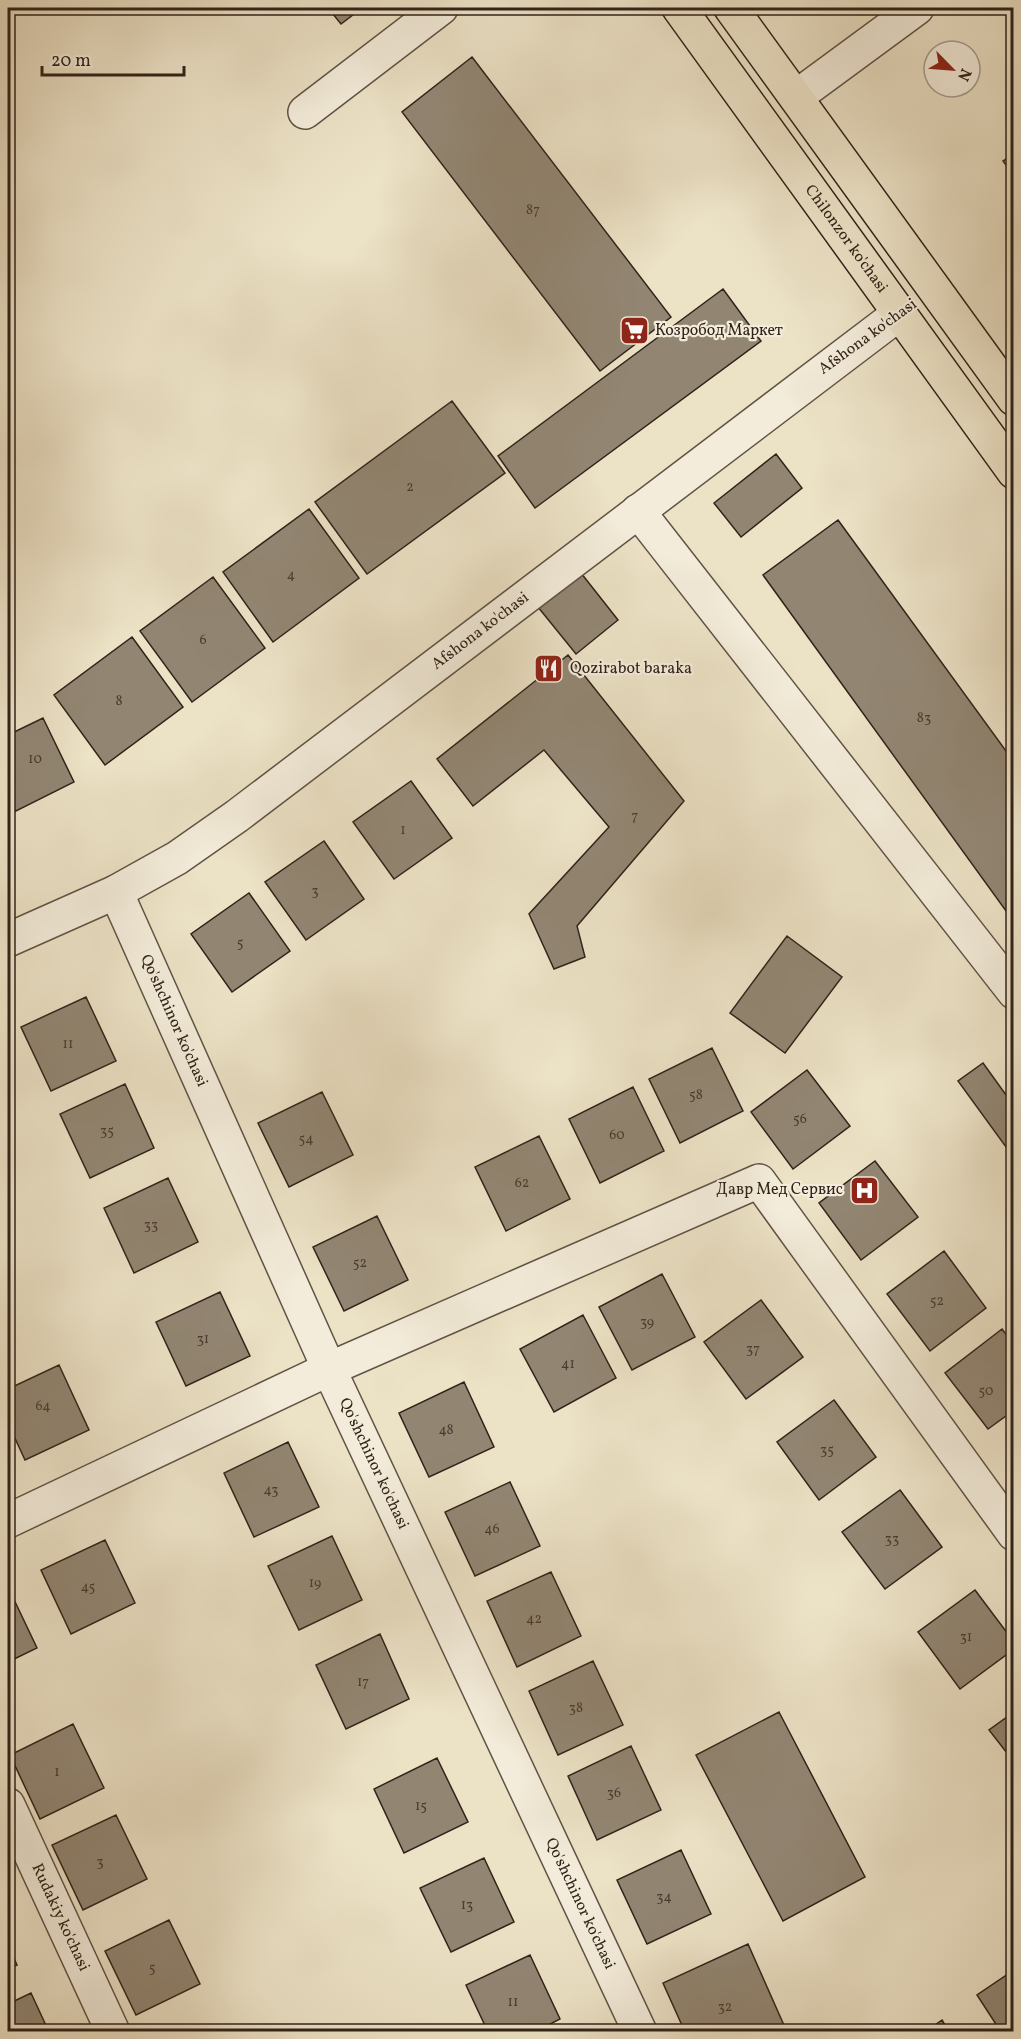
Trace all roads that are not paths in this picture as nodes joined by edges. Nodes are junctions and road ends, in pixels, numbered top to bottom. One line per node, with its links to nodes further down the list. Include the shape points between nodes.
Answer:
1 (441, 8): 6 (street)
2 (679, 8): 8 (main road, Chilonzor ko'chasi)
3 (731, 8): 5 (main road)
4 (917, 8): 5 (street)
5 (796, 97): 7 (main road)
6 (305, 112)
7 (934, 289): 8 (main road, Afshona ko'chasi); 9 (main road)
8 (900, 314): 10 (main road, Chilonzor ko'chasi); 11 (street, Afshona ko'chasi)
9 (1014, 399)
10 (1014, 472)
11 (638, 511): 12 (street, Afshona ko'chasi, via 237,816 177,858); 14 (street)
12 (116, 892): 13 (street, Afshona ko'chasi); 15 (street, Qo'shchinor ko'chasi)
13 (8, 940)
14 (1014, 992)
15 (329, 1369): 16 (street); 17 (street, via 759,1181); 20 (street, Qo'shchinor ko'chasi)
16 (8, 1521)
17 (1014, 1534)
18 (8, 1805): 19 (street, Rudakiy ko'chasi)
19 (113, 2031)
20 (640, 2031)

